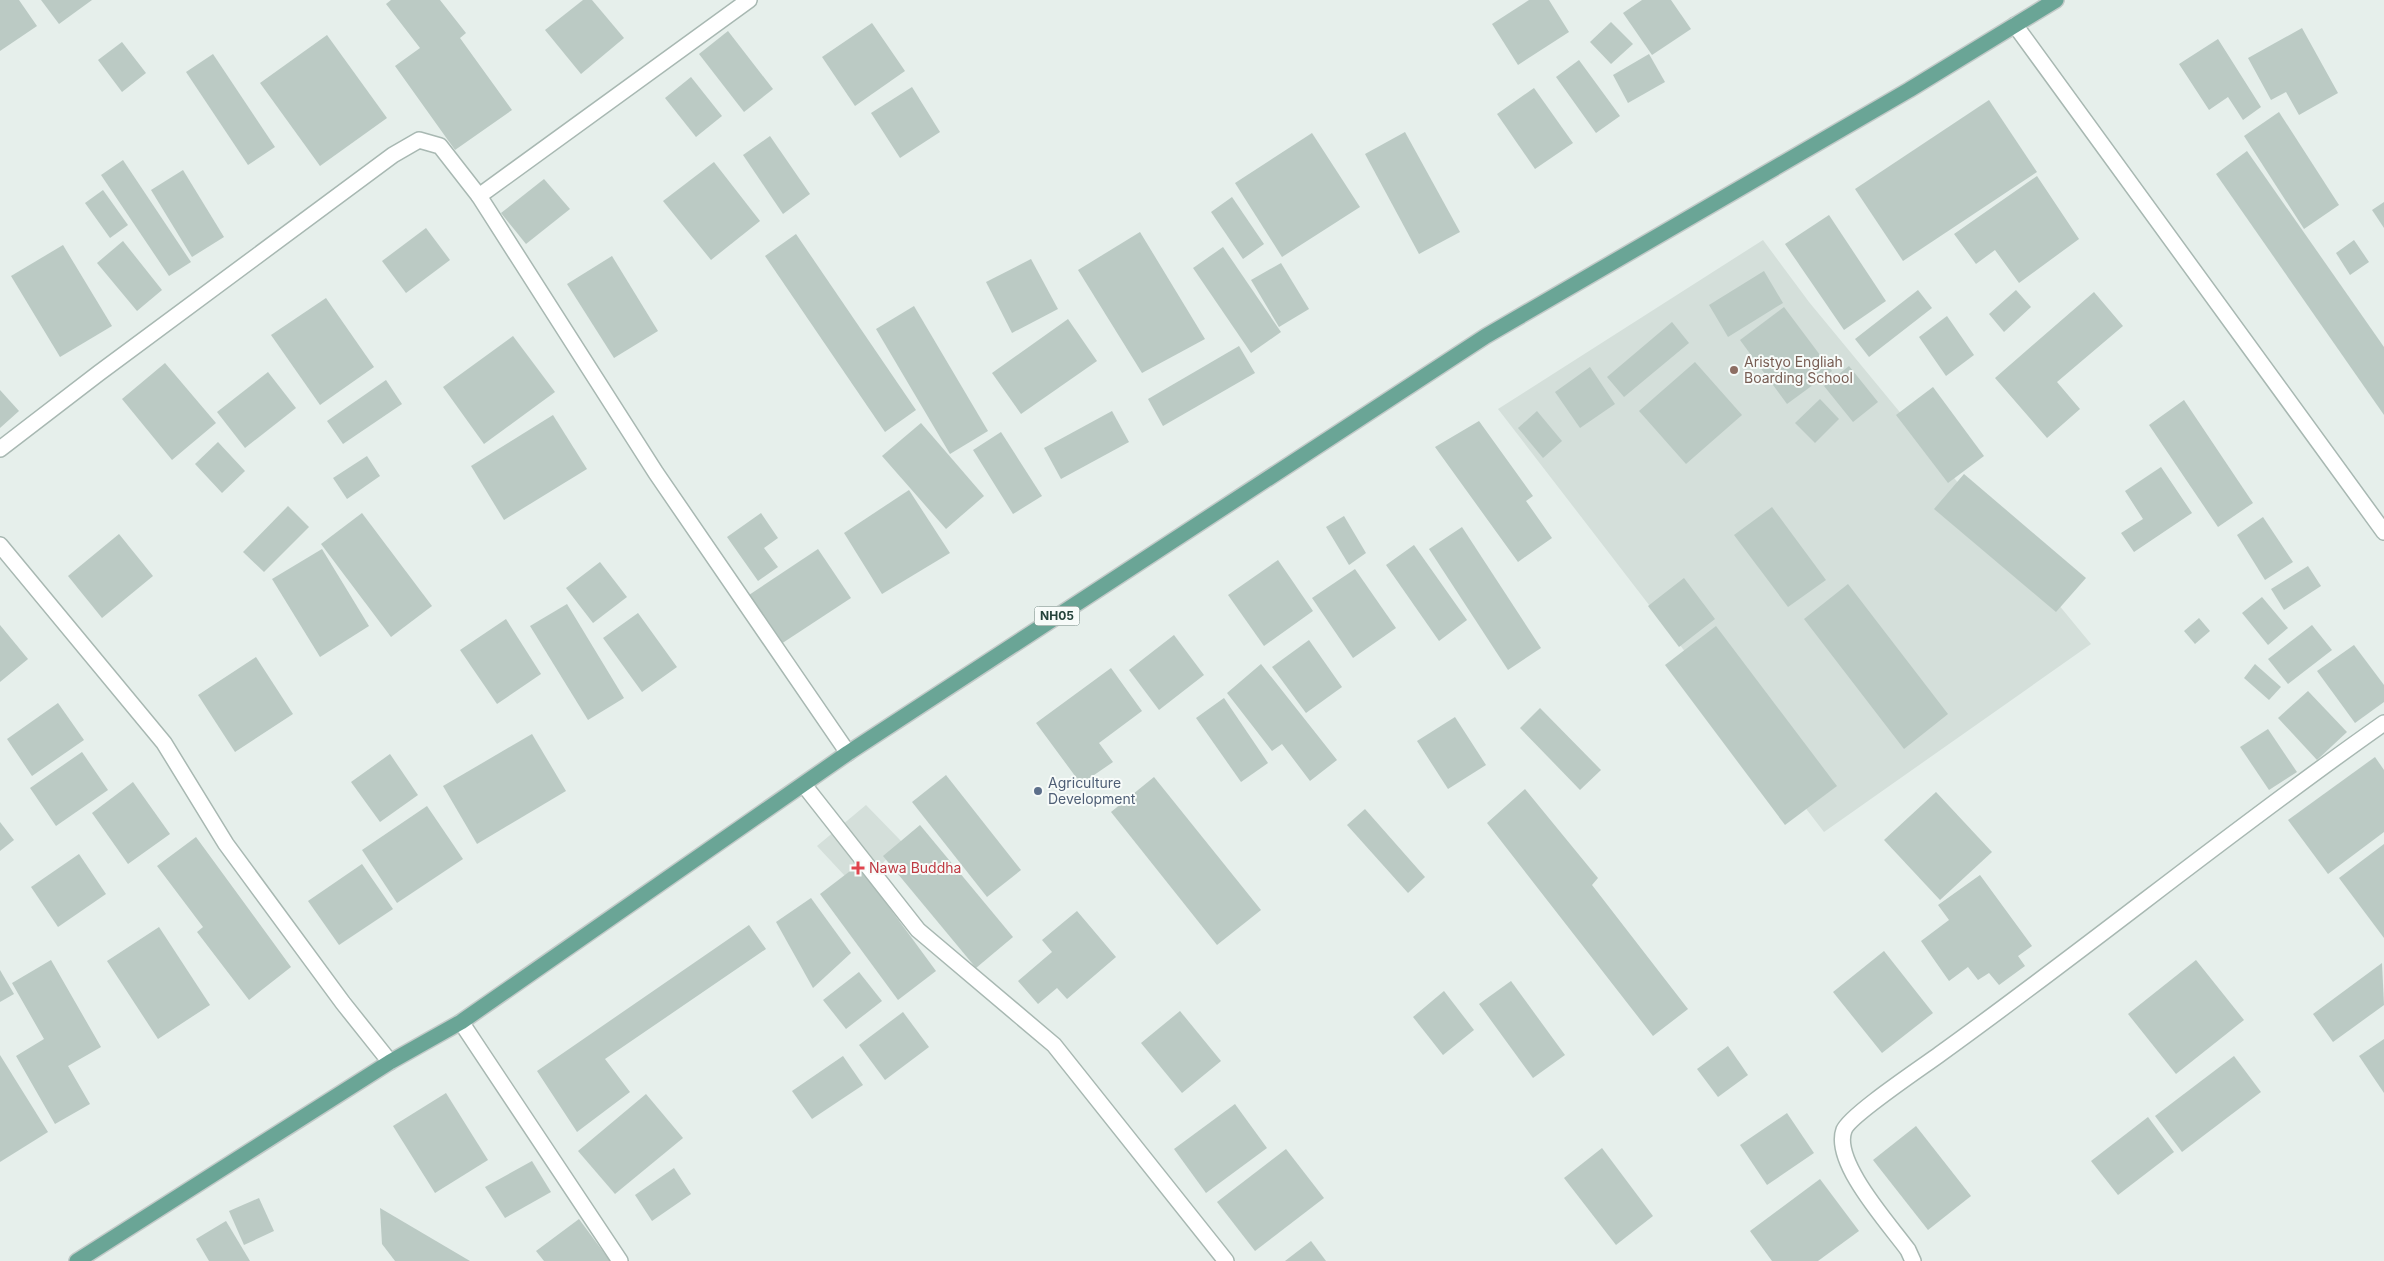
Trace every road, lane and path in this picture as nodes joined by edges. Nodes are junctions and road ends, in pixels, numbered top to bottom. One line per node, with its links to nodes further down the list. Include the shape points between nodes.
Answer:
1 (749, 0): 4 (street)
2 (2056, 0): 3 (main road, NH05)
3 (2015, 25): 6 (street); 9 (main road, NH05, via 1486,336)
4 (479, 196): 5 (street, via 440,146 419,140 362,178); 9 (street, via 656,473)
5 (0, 448)
6 (2384, 532)
7 (0, 545): 12 (street, via 164,743 226,844)
8 (2384, 723): 16 (street, via 1857,1115 1844,1130 1843,1149 1856,1179)
9 (848, 753): 10 (main road, NH05)
10 (804, 785): 11 (main road, NH05); 15 (street, via 918,930 1054,1045)
11 (461, 1022): 12 (main road, NH05); 14 (street)
12 (390, 1062): 13 (main road, NH05)
13 (77, 1261)
14 (620, 1261)
15 (1226, 1261)
16 (1913, 1261)

